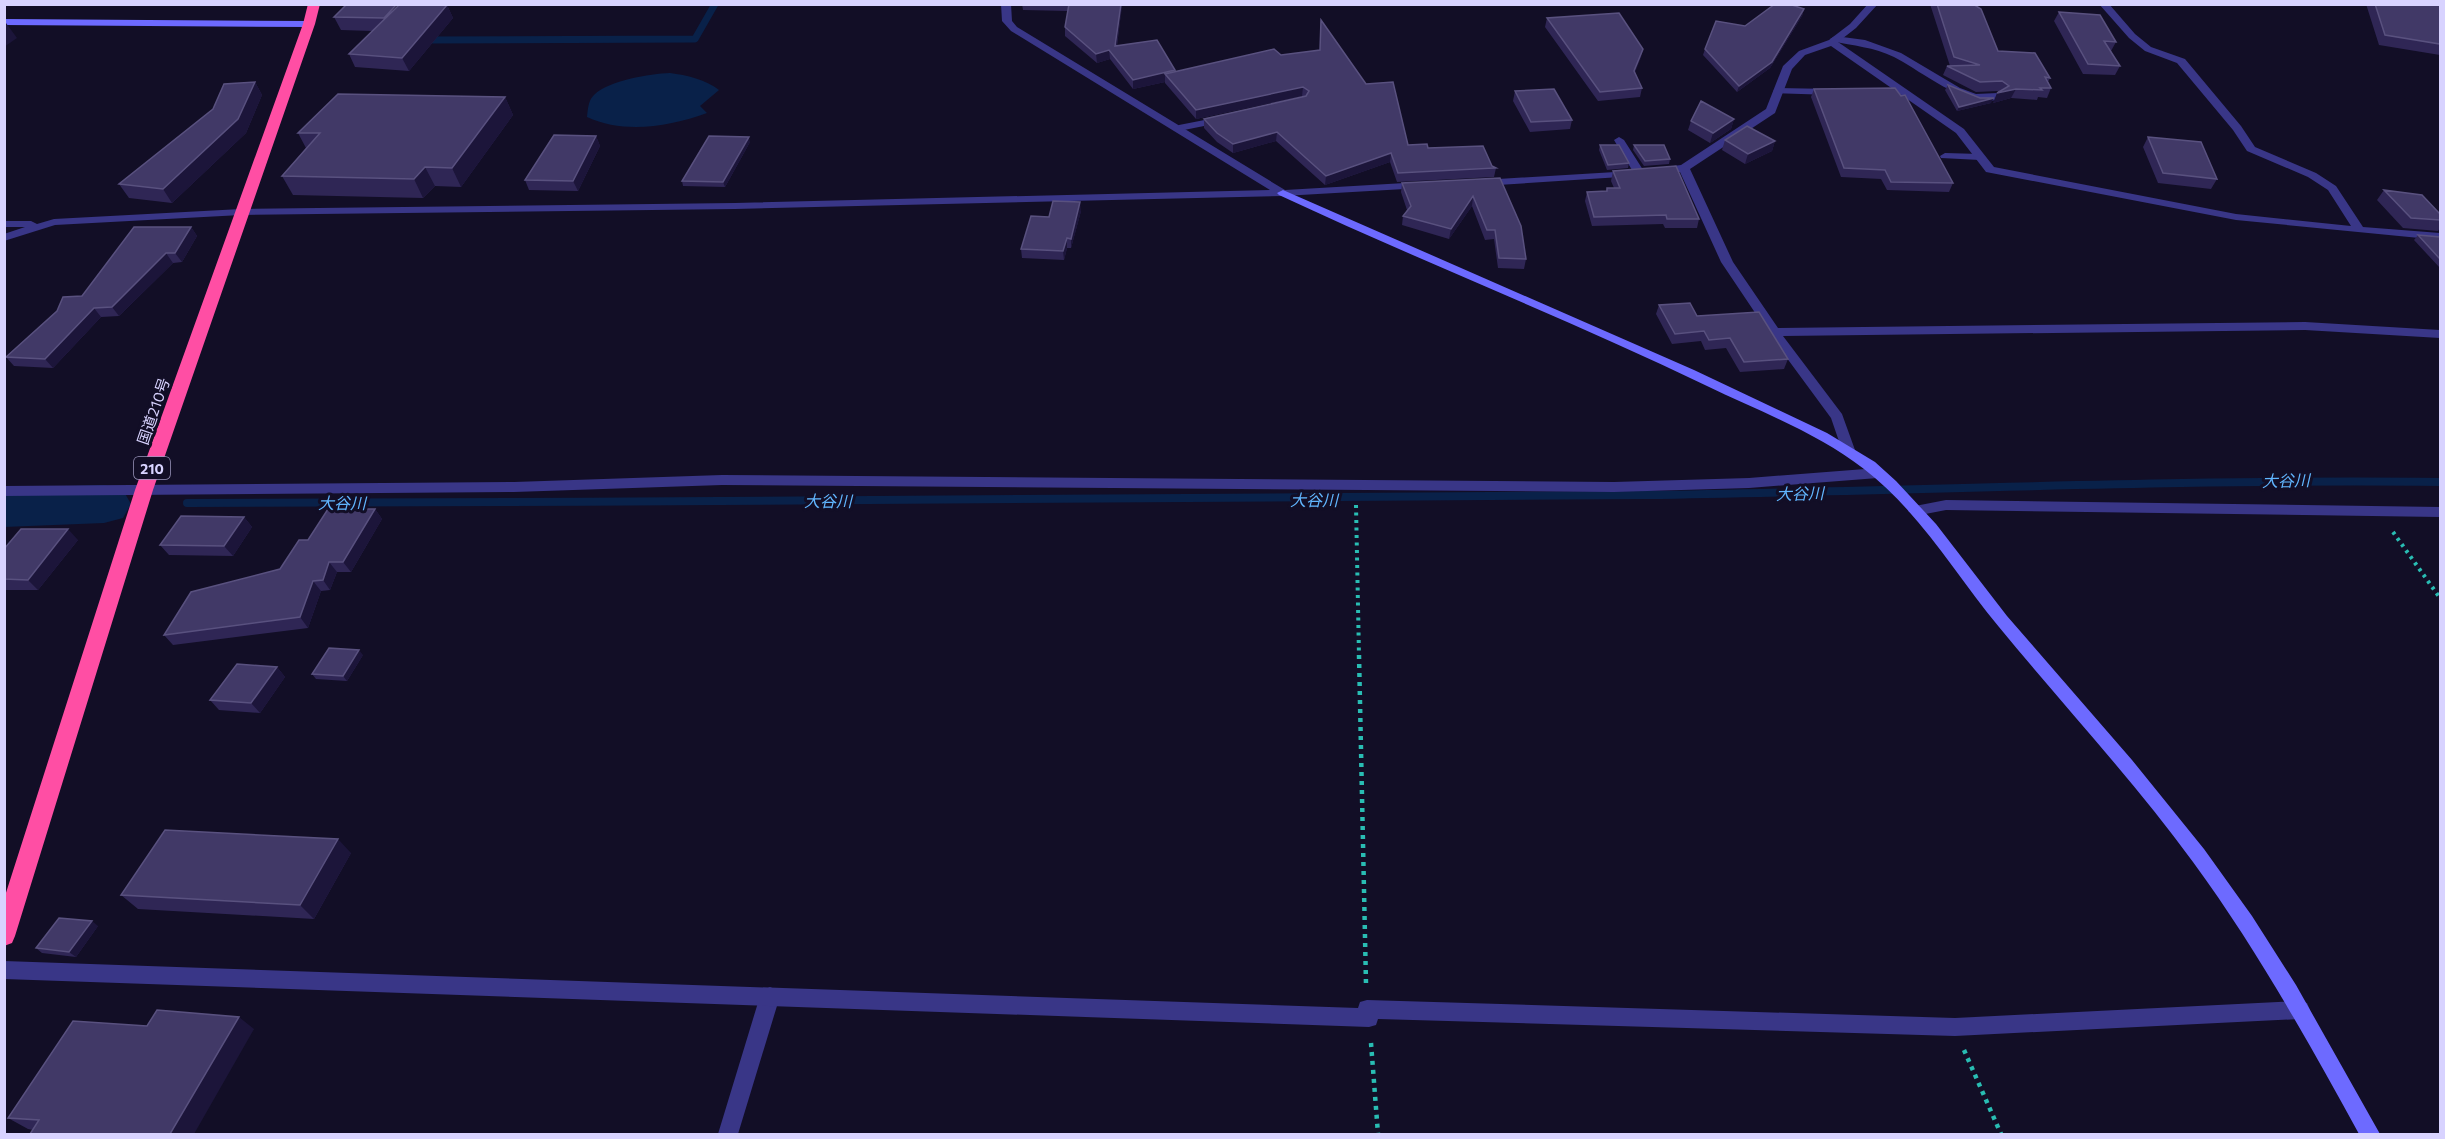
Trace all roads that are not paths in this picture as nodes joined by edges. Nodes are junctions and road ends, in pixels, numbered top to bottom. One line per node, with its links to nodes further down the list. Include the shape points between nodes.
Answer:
1 (314, 4): 6 (highway, 国道210号 / 210)
2 (1006, 4): 14 (street, via 1007,21 1014,29)
3 (1874, 4): 7 (street)
4 (2103, 4): 26 (street, via 2148,49 2181,61 2251,149 2312,175 2332,188)
5 (4, 22): 6 (street)
6 (309, 24): 23 (highway, 国道210号 / 210)
7 (1834, 41): 8 (street); 9 (street, via 1802,53 1787,68); 12 (street, via 1862,42 1898,55 1966,94)
8 (1904, 91): 11 (street); 17 (street, via 1960,131)
9 (1778, 92): 10 (street); 18 (street, via 1771,111)
10 (1845, 92)
11 (1885, 92)
12 (1998, 96)
13 (1236, 117): 14 (street)
14 (1179, 128): 22 (street)
15 (1619, 140): 19 (street)
16 (1945, 156): 17 (street)
17 (1980, 157): 26 (street, via 1989,170 2238,217)
18 (1684, 168): 19 (street); 29 (street, via 1727,262)
19 (1639, 173): 20 (street)
20 (1470, 183)
21 (1438, 185): 22 (street)
22 (1283, 194): 23 (street); 31 (street, via 1677,366)
23 (241, 212): 25 (street); 33 (highway, 国道210号 / 210)
24 (4, 224): 25 (street)
25 (46, 224): 28 (street)
26 (2359, 229): 27 (street)
27 (2440, 237)
28 (4, 238)
29 (1774, 332): 30 (street, via 2305,326); 31 (street, via 1837,417)
30 (2440, 334)
31 (1848, 450): 32 (street)
32 (1878, 473): 33 (street, via 1749,483 1614,487 722,480 514,487); 35 (street)
33 (144, 490): 34 (street); 37 (highway, 国道210号 / 210)
34 (4, 491)
35 (1916, 511): 36 (street, via 1946,505); 40 (street, via 2197,854)
36 (2440, 513)
37 (4, 936)
38 (4, 970): 39 (street)
39 (770, 996): 40 (street, via 1954,1027); 41 (street)
40 (2300, 1010): 42 (street)
41 (728, 1134)
42 (2370, 1134)

